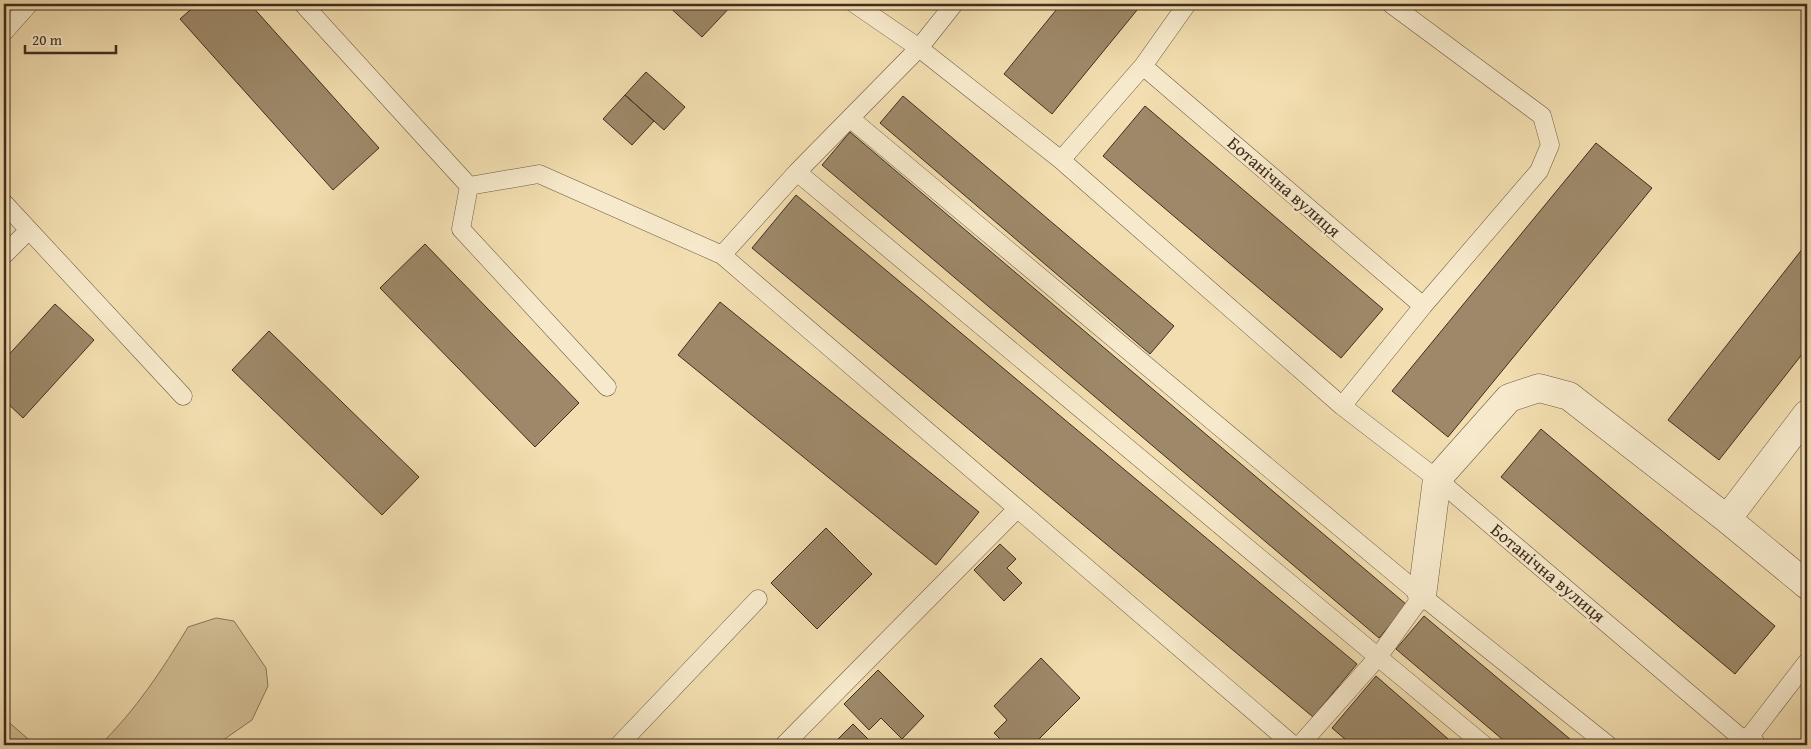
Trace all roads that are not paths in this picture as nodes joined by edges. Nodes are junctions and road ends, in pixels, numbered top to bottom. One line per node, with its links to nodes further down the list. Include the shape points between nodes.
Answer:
1 (29, 4): 7 (lane)
2 (304, 4): 13 (lane)
3 (855, 4): 8 (lane, Ботанічна вулиця)
4 (954, 4): 8 (lane)
5 (1187, 4): 9 (lane)
6 (1391, 4): 18 (lane, via 1542,116 1550,145 1539,171)
7 (4, 32)
8 (919, 48): 10 (lane); 11 (lane, Ботанічна вулиця)
9 (1143, 66): 11 (lane); 18 (lane, Ботанічна вулиця)
10 (851, 118): 12 (lane); 27 (lane)
11 (1061, 160): 21 (lane, Ботанічна вулиця)
12 (797, 172): 17 (lane); 29 (lane)
13 (469, 186): 17 (lane, via 539,174); 19 (lane, via 461,229)
14 (4, 202): 15 (lane)
15 (29, 230): 16 (lane); 20 (lane)
16 (4, 255)
17 (722, 255): 24 (lane)
18 (1423, 306): 21 (lane)
19 (607, 387)
20 (184, 396)
21 (1342, 406): 23 (lane, Ботанічна вулиця)
22 (1807, 414): 25 (street)
23 (1437, 479): 25 (street, via 1509,398 1539,388 1569,396); 27 (street); 31 (lane, Ботанічна вулиця)
24 (1017, 509): 33 (lane); 34 (lane)
25 (1727, 519): 26 (street)
26 (1807, 585)
27 (1422, 596): 29 (lane); 37 (lane)
28 (758, 599): 32 (lane)
29 (1378, 657): 35 (lane); 36 (lane)
30 (1807, 662): 31 (lane)
31 (1747, 744)
32 (619, 745)
33 (784, 745)
34 (1292, 745)
35 (1300, 745)
36 (1484, 745)
37 (1608, 745)

